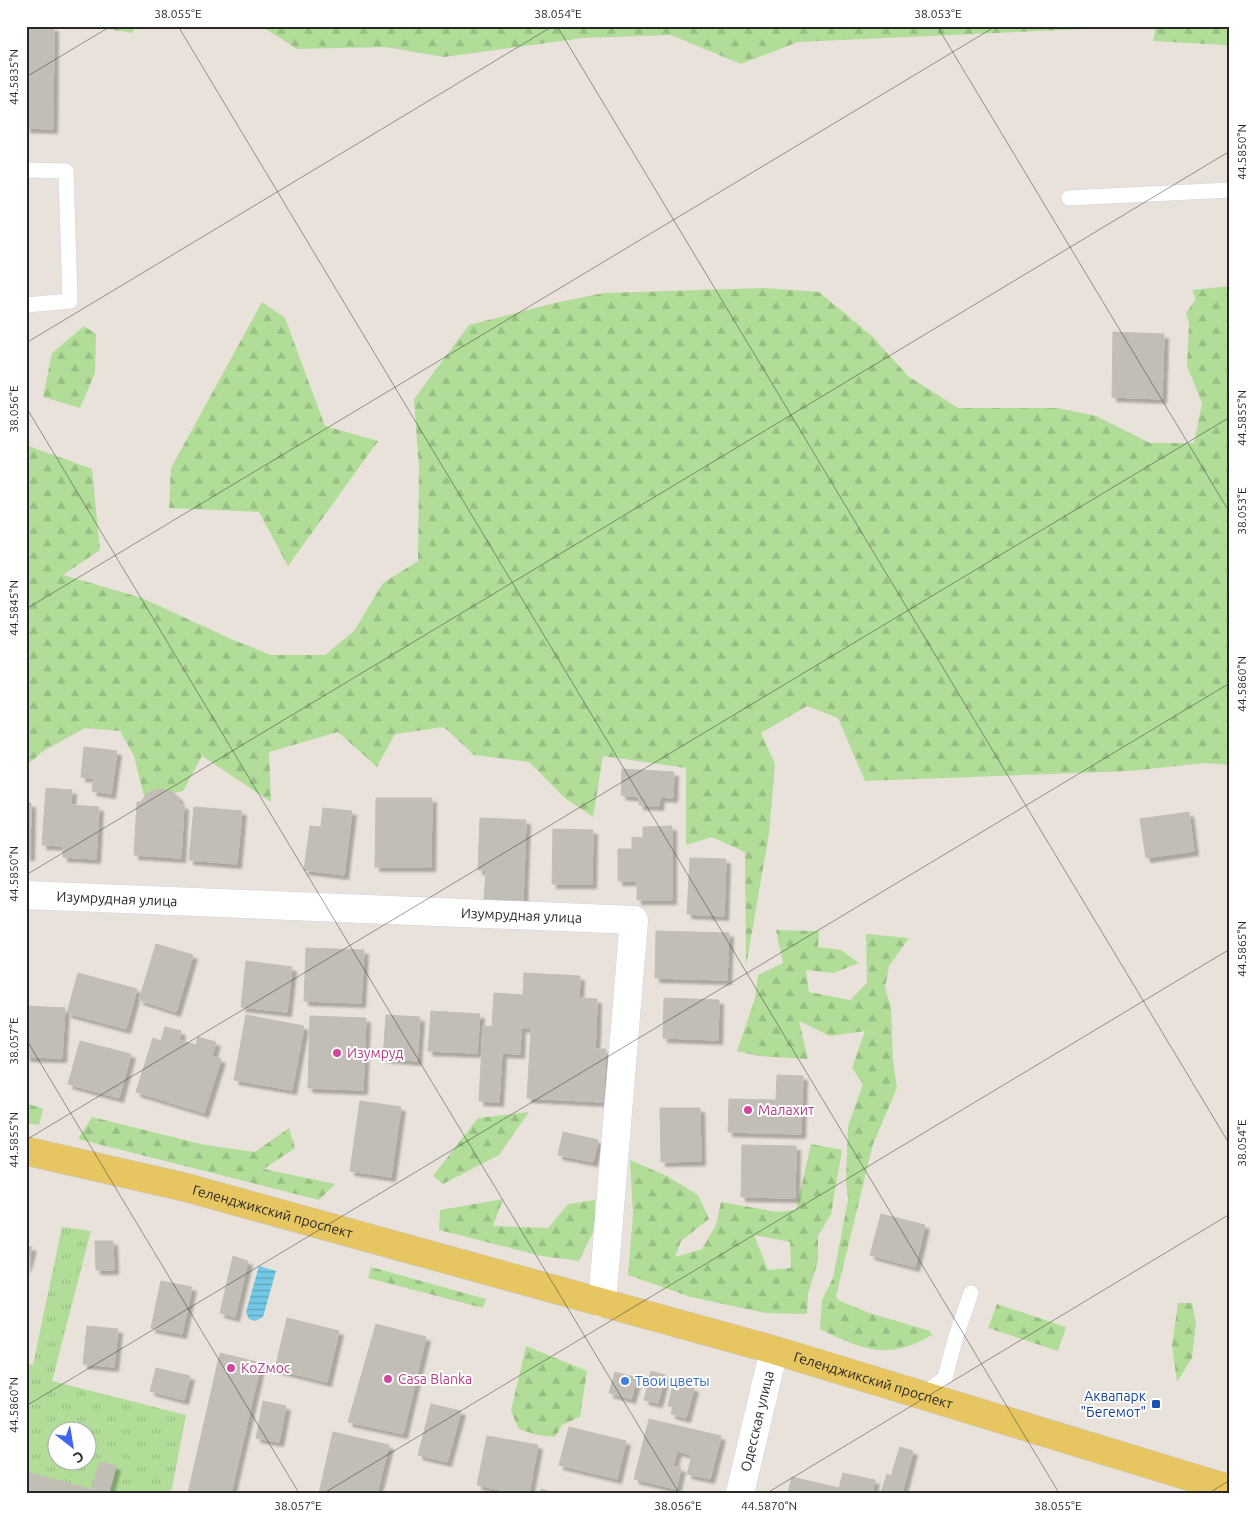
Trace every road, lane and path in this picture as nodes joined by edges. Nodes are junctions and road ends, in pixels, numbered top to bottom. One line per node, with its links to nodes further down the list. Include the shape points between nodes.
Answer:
1 (26, 170): 4 (lane, via 66,170 70,300)
2 (1230, 190): 3 (lane)
3 (1069, 198)
4 (26, 305)
5 (26, 895): 8 (street, Изумрудная улица, via 634,920)
6 (26, 1151): 8 (main road, Геленджикский проспект, via 184,1187)
7 (972, 1292): 10 (lane, via 945,1378)
8 (602, 1303): 9 (main road, Геленджикский проспект)
9 (774, 1350): 10 (main road, Геленджикский проспект); 12 (street, Одесская улица)
10 (922, 1395): 11 (main road, Геленджикский проспект)
11 (1230, 1489)
12 (740, 1493)

